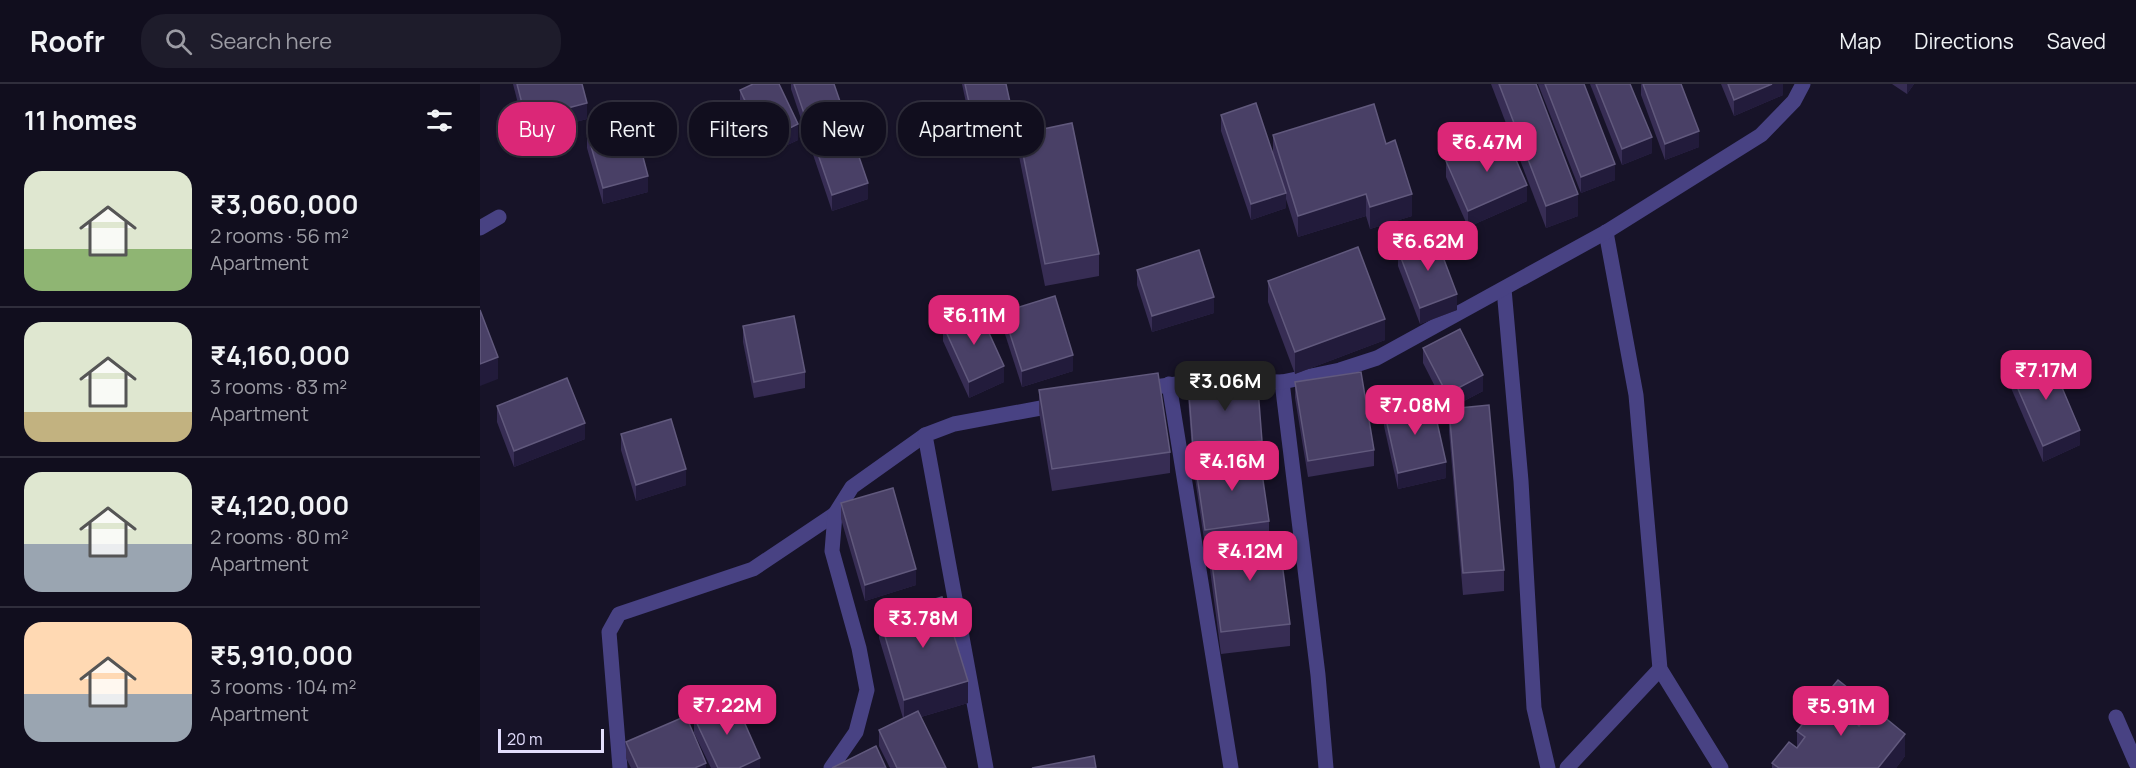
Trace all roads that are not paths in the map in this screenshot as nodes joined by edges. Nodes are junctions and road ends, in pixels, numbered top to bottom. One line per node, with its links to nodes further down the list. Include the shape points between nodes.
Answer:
1 (1803, 84): 4 (street, via 1794,100 1761,135)
2 (499, 217): 3 (street)
3 (480, 228)
4 (1606, 232): 5 (street); 12 (street, via 1636,395)
5 (1504, 289): 6 (street, via 1377,358); 20 (street, via 1521,481 1534,708)
6 (1282, 382): 7 (street, via 1206,380); 19 (street)
7 (1169, 384): 8 (street); 18 (street)
8 (1124, 392)
9 (1067, 403): 10 (street, via 954,424)
10 (925, 435): 11 (street, via 852,487); 17 (street)
11 (835, 514): 15 (street, via 753,569 619,614 609,632); 16 (street, via 832,551 860,648 867,690 856,732)
12 (1660, 669): 21 (street); 22 (street)
13 (2116, 717): 14 (street)
14 (2136, 763)
15 (620, 768)
16 (831, 768)
17 (986, 768)
18 (1231, 768)
19 (1326, 768)
20 (1548, 768)
21 (1568, 768)
22 (1721, 768)

